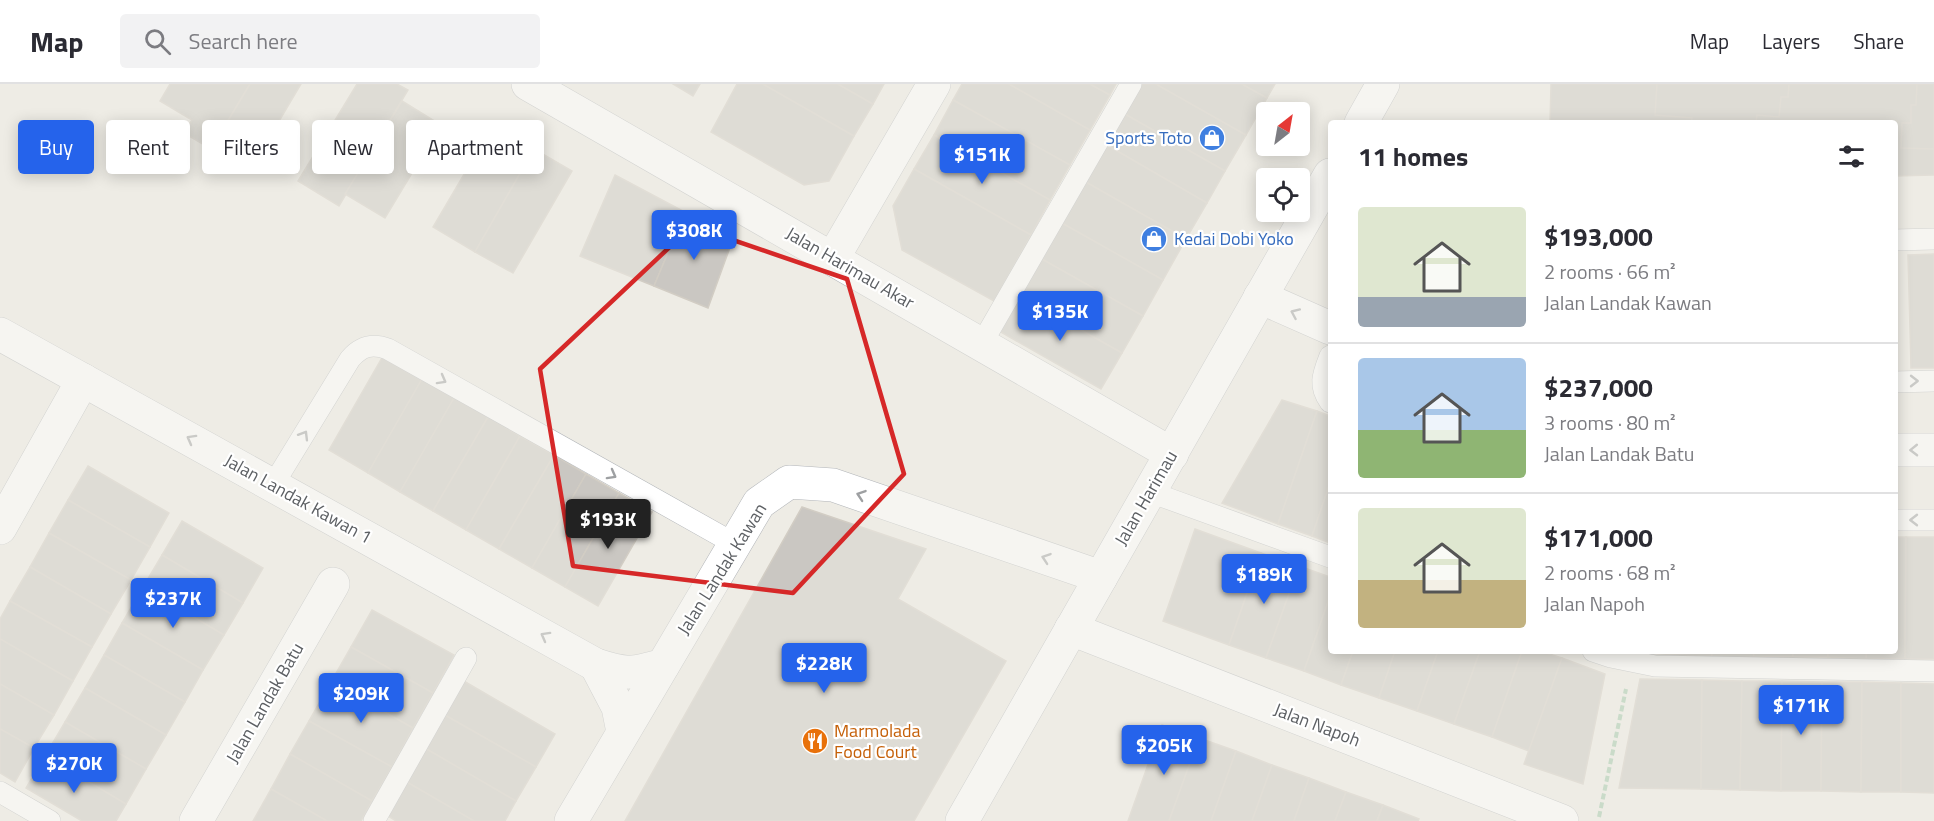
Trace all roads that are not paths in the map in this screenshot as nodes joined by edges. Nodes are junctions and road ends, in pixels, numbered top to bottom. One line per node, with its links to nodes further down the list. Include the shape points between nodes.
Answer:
1 (528, 84): 9 (street, Jalan Harimau Akar)
2 (934, 84): 9 (street)
3 (1131, 84): 13 (lane)
4 (1383, 84): 5 (street)
5 (1365, 120)
6 (1328, 178): 10 (street, Jalan Harimau)
7 (1934, 239): 8 (lane)
8 (1898, 240)
9 (833, 258): 13 (street, Jalan Harimau Akar)
10 (1260, 297): 11 (street, one-way to 10); 21 (street, Jalan Harimau)
11 (1328, 327)
12 (0, 333): 15 (street, Jalan Landak Kawan 1)
13 (982, 343): 21 (street, Jalan Harimau Akar)
14 (1328, 362): 18 (lane, via 1322,382)
15 (83, 380): 22 (street, Jalan Landak Kawan 1, one-way to 15); 26 (street)
16 (1934, 381): 17 (lane, one-way to 16)
17 (1898, 382)
18 (1328, 399)
19 (1898, 450): 20 (street, one-way to 19)
20 (1934, 450)
21 (1172, 454): 23 (street, Jalan Harimau)
22 (273, 485): 27 (lane, one-way to 27, via 350,359 368,346 379,345); 36 (street, Jalan Landak Kawan 1, one-way to 22)
23 (1150, 492): 28 (lane); 29 (street, Jalan Harimau)
24 (1898, 520): 25 (lane, one-way to 24)
25 (1934, 520)
26 (0, 528)
27 (735, 544): 29 (street, Jalan Landak Kawan, one-way to 27, via 834,485 789,482 759,503); 35 (street, Jalan Landak Kawan)
28 (1328, 556)
29 (1101, 577): 31 (street, Jalan Harimau)
30 (333, 584): 41 (street, Jalan Landak Batu)
31 (1071, 629): 44 (street, Jalan Harimau); 45 (street, Jalan Napoh)
32 (1616, 654): 33 (lane)
33 (1632, 656): 37 (lane, via 1656,666)
34 (466, 658): 42 (lane)
35 (663, 664): 36 (street, Jalan Landak Kawan 1, via 621,674); 38 (street, Jalan Landak Kawan)
36 (596, 665): 38 (street, via 618,707)
37 (1934, 671)
38 (623, 732): 43 (street, Jalan Landak Kawan)
39 (0, 792): 40 (lane)
40 (50, 821)
41 (196, 821)
42 (374, 821)
43 (571, 821)
44 (962, 821)
45 (1562, 821)

